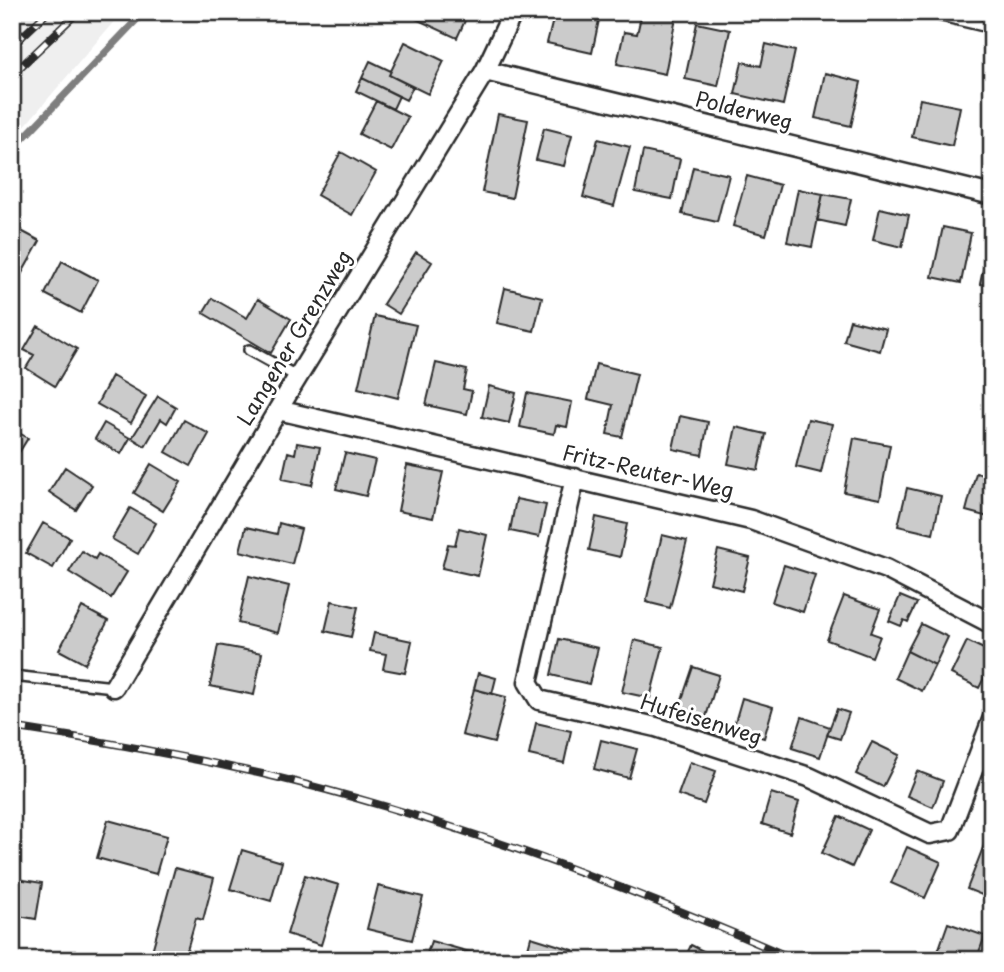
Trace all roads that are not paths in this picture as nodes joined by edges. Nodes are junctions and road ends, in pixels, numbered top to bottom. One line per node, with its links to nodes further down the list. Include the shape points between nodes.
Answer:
1 (513, 12): 4 (street, Langener Grenzweg)
2 (925, 12): 3 (lane)
3 (992, 28)
4 (485, 71): 5 (street, Polderweg); 7 (street, Langener Grenzweg)
5 (992, 195)
6 (249, 350): 7 (lane)
7 (298, 377): 8 (street, Langener Grenzweg)
8 (278, 410): 9 (street, Fritz-Reuter-Weg); 12 (street, Langener Grenzweg)
9 (575, 478): 10 (street, Fritz-Reuter-Weg, via 751,520 886,569); 13 (street, Hufeisenweg, via 528,682 539,700 656,727 809,777 930,834 950,830)
10 (992, 624)
11 (12, 676): 12 (lane)
12 (114, 687)
13 (992, 720)

